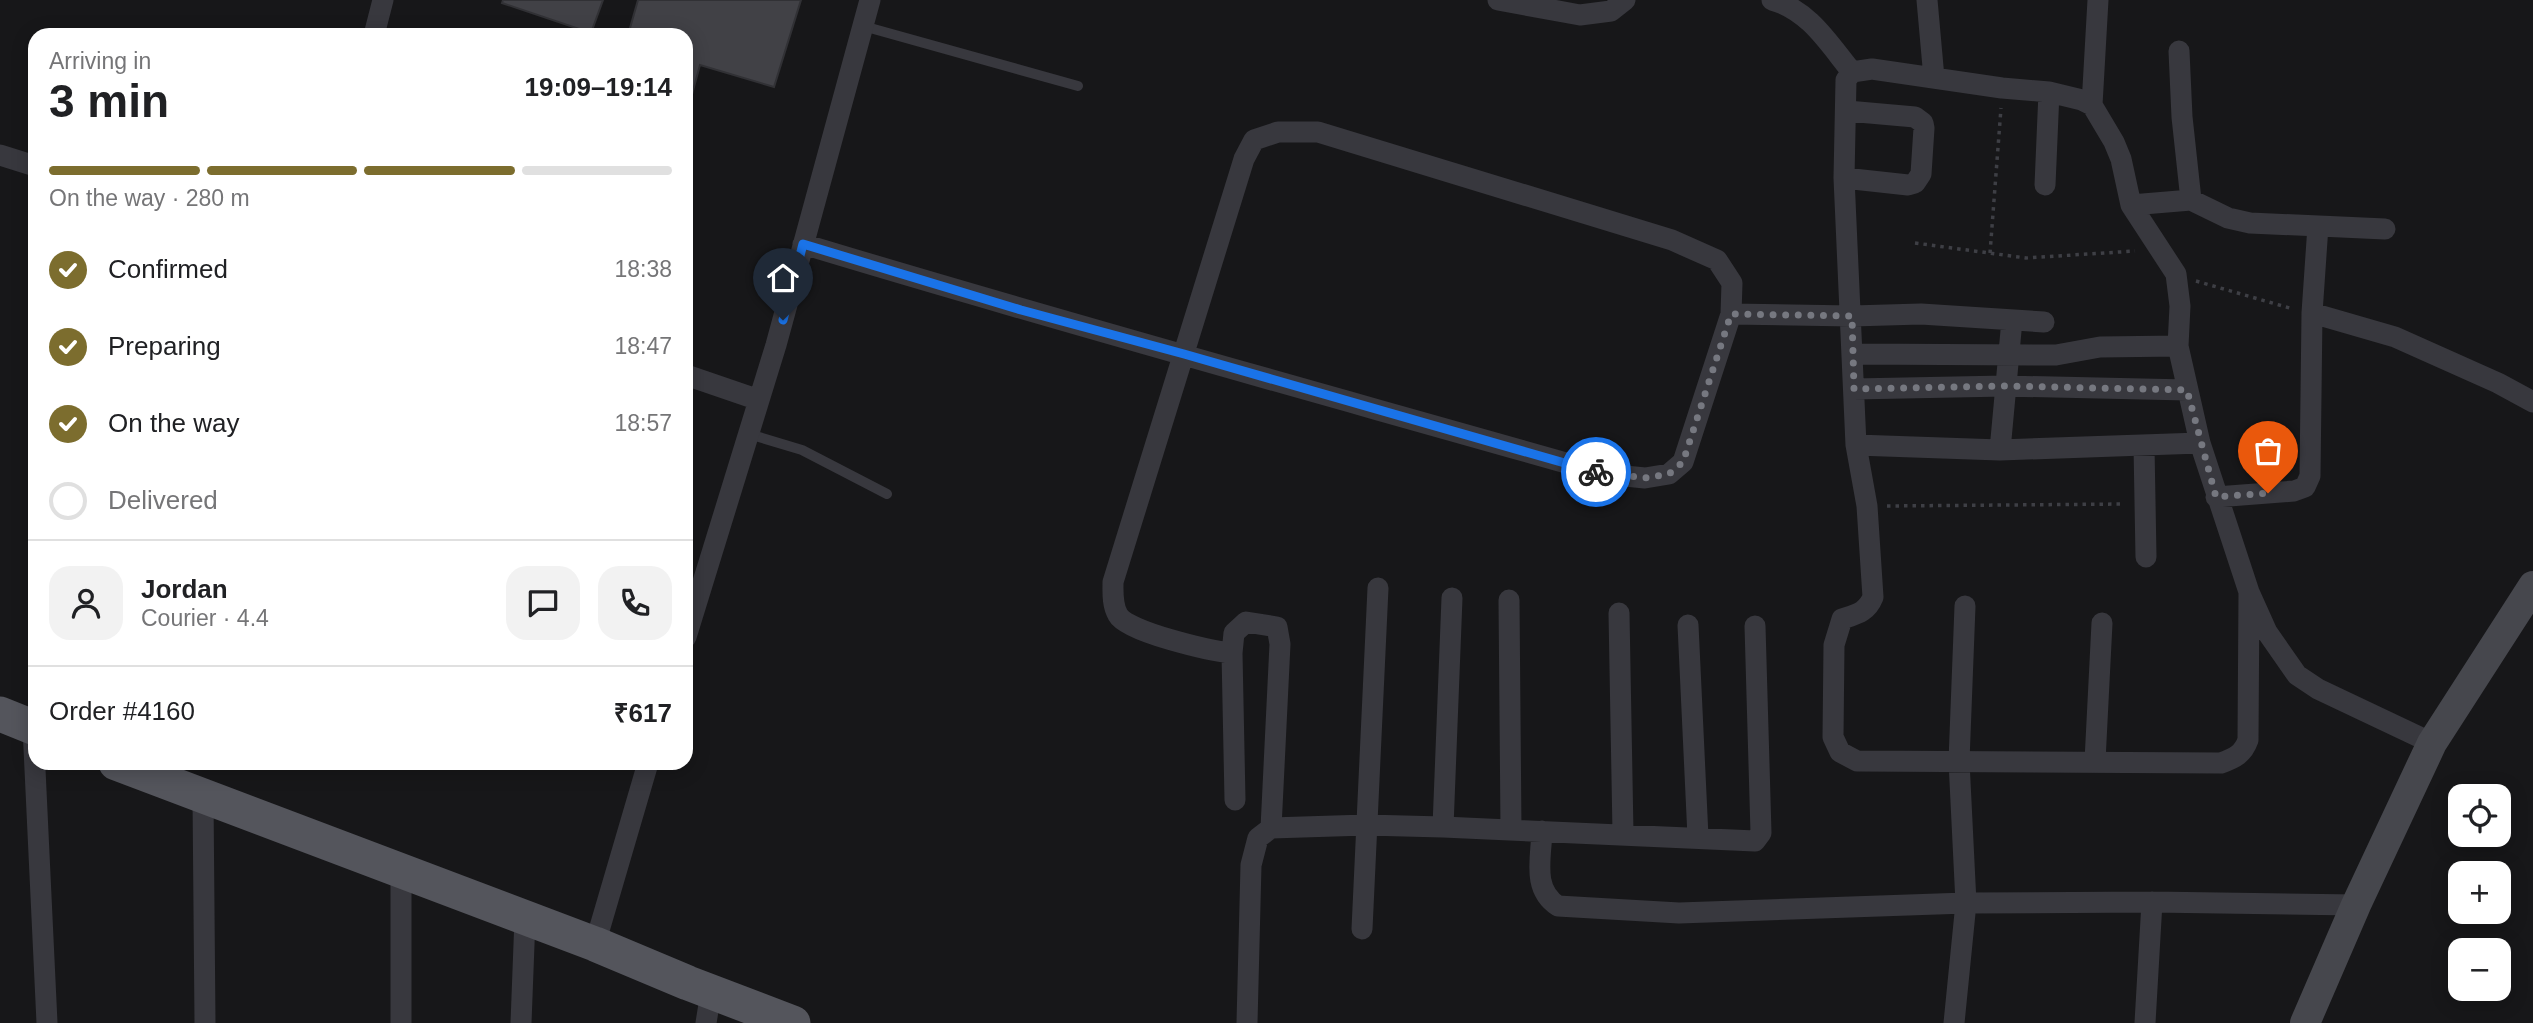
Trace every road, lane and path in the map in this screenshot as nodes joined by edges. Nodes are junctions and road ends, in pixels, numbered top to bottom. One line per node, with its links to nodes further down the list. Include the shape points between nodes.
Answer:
1 (383, 0): 9 (street)
2 (870, 0): 8 (street)
3 (1498, 0): 4 (street, via 1580,15 1611,10)
4 (1625, 0)
5 (1772, 0): 11 (street, via 1807,18)
6 (1927, 0): 12 (street)
7 (2098, 0): 16 (street)
8 (863, 26): 13 (lane); 27 (street)
9 (376, 28)
10 (2179, 51): 22 (street)
11 (1852, 72): 12 (street, via 1872,69); 17 (street, via 1846,80)
12 (1934, 78): 14 (street)
13 (1078, 86)
14 (2003, 88): 15 (street); 29 (path)
15 (2049, 92): 16 (street); 21 (street)
16 (2092, 105): 23 (street, via 2115,142)
17 (1847, 111): 20 (street); 20 (street, via 1915,117 1924,128 1915,183)
18 (0, 155): 19 (street)
19 (28, 164)
20 (1844, 178): 33 (street)
21 (2045, 185)
22 (2190, 200): 23 (street); 24 (street, via 2250,223)
23 (2132, 205): 28 (street)
24 (2318, 226): 25 (street); 31 (street)
25 (2385, 229)
26 (1914, 243): 29 (path)
27 (803, 244): 37 (street); 44 (street)
28 (2159, 249): 29 (path, via 2026,258); 30 (street)
29 (1990, 253)
30 (2176, 274): 31 (path); 36 (street)
31 (2312, 313): 45 (street, via 2395,337); 52 (street, via 2310,476 2305,487)
32 (1731, 314): 33 (street); 37 (street, via 1683,462 1669,474 1645,478 1605,474); 37 (street, via 1732,283 1717,260 1672,240 1318,132 1278,132 1254,139 1244,159)
33 (1852, 316): 34 (street, via 1921,314); 38 (street)
34 (2012, 320): 35 (street); 39 (street)
35 (2044, 322)
36 (2178, 346): 39 (street); 43 (street)
37 (1184, 354): 67 (street, via 1113,582 1113,599 1118,616 1134,628)
38 (1853, 354): 39 (street); 42 (street)
39 (2009, 355): 41 (street)
40 (693, 377): 44 (street)
41 (2005, 386): 42 (street); 43 (street); 50 (street)
42 (1854, 389): 48 (street)
43 (2187, 390): 47 (street)
44 (760, 400): 46 (street)
45 (2533, 402)
46 (749, 434): 51 (lane, via 802,450); 63 (street)
47 (2200, 443): 49 (street); 52 (street)
48 (1856, 445): 50 (street); 54 (street)
49 (2144, 446): 50 (street); 53 (street)
50 (2000, 450)
51 (887, 494)
52 (2216, 497): 58 (street)
53 (2144, 503): 54 (path); 55 (street)
54 (1867, 506): 71 (street, via 1872,597 1863,612 1842,619 1838,629 1833,737 1840,752 1857,761)
55 (2146, 557)
56 (2533, 586): 70 (street)
57 (1378, 588): 78 (street)
58 (2249, 592): 70 (street, via 2267,632 2297,675); 72 (street, via 2249,729 2244,752 2221,763)
59 (1452, 598): 79 (street)
60 (1509, 600): 81 (street)
61 (1965, 606): 71 (street)
62 (1619, 613): 83 (street)
63 (693, 614)
64 (2102, 623): 72 (street)
65 (1688, 625): 84 (street)
66 (1755, 626): 84 (street, via 1761,833 1755,841)
67 (1232, 653): 77 (street); 80 (street, via 1234,633 1246,622 1277,627 1280,644)
68 (0, 714): 69 (main road)
69 (28, 726)
70 (2432, 743): 88 (street)
71 (1959, 761): 72 (street); 87 (street)
72 (2095, 761)
73 (36, 770): 93 (street)
74 (134, 770): 76 (main road)
75 (646, 770): 91 (street)
76 (203, 797): 85 (main road); 94 (street)
77 (1235, 800)
78 (1366, 825): 79 (street); 80 (street); 90 (street)
79 (1443, 827): 81 (street)
80 (1271, 828): 98 (street, via 1258,838 1251,865)
81 (1511, 830): 82 (street)
82 (1542, 831): 83 (street); 87 (street, via 1541,887 1546,898 1558,906 1679,912)
83 (1623, 833): 84 (street)
84 (1698, 837)
85 (401, 872): 89 (main road); 95 (street)
86 (2152, 902): 87 (street); 88 (street); 100 (street)
87 (1966, 903): 99 (street)
88 (2356, 905): 101 (street)
89 (525, 918): 91 (main road); 96 (street)
90 (1362, 929)
91 (595, 944): 92 (main road)
92 (708, 1008): 97 (main road)
93 (47, 1023)
94 (205, 1023)
95 (401, 1023)
96 (521, 1023)
97 (793, 1023)
98 (1247, 1023)
99 (1954, 1023)
100 (2145, 1023)
101 (2305, 1023)

